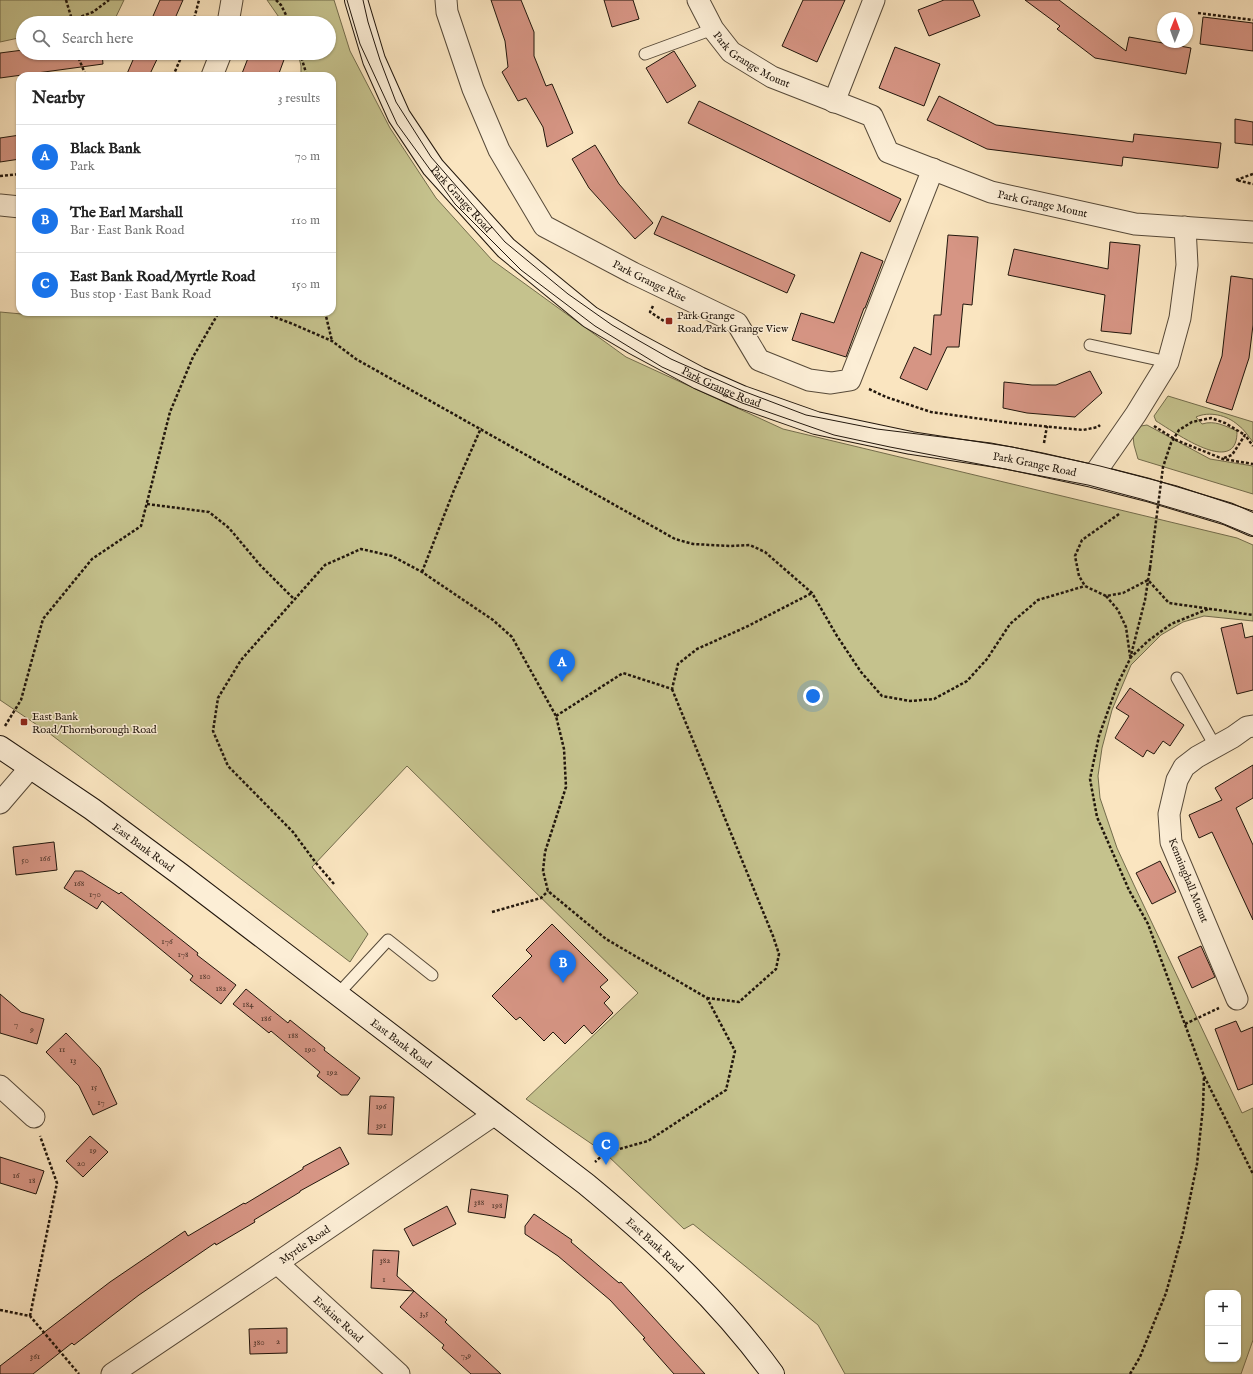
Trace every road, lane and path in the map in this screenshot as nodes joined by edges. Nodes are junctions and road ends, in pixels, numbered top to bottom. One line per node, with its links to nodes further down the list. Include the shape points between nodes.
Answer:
1 (66, 0): 11 (path)
2 (109, 0): 12 (path)
3 (199, 0): 13 (path)
4 (232, 0): 14 (street)
5 (276, 0): 15 (path)
6 (356, 0): 55 (street, Park Grange Road, via 374,60 399,116 433,167 506,248 590,317 699,378 742,397 816,423)
7 (446, 0): 28 (street, Park Grange Rise, via 447,12 473,89 499,150 544,226 633,274 737,323 759,360 809,380 831,383 850,380)
8 (698, 0): 17 (street, Park Grange Mount)
9 (874, 0): 27 (street)
10 (1198, 13): 16 (path)
11 (70, 16)
12 (85, 16)
13 (195, 16)
14 (230, 16)
15 (286, 16)
16 (1253, 20)
17 (713, 29): 18 (lane); 27 (street, Park Grange Mount, via 731,52 772,77)
18 (645, 54)
19 (79, 60): 23 (path)
20 (180, 60): 24 (path)
21 (218, 60): 25 (street)
22 (302, 60): 26 (path)
23 (84, 72)
24 (175, 72)
25 (214, 72)
26 (306, 72)
27 (834, 102): 28 (street, Park Grange Mount, via 872,116 888,152)
28 (933, 169): 35 (street, Park Grange Mount, via 991,192 1135,224)
29 (16, 174): 31 (path)
30 (1253, 174): 32 (path, via 1236,180)
31 (0, 176)
32 (1253, 184)
33 (0, 205): 34 (street)
34 (16, 207)
35 (1186, 227): 36 (street, Park Grange Mount); 44 (street, via 1187,265 1180,318)
36 (1253, 232)
37 (654, 302): 41 (path, via 650,312)
38 (217, 316): 56 (path, via 193,357 170,412)
39 (272, 316): 42 (path)
40 (326, 316): 42 (path)
41 (667, 323)
42 (332, 341): 49 (path, via 356,359)
43 (1090, 344): 44 (lane)
44 (1168, 362): 55 (street)
45 (864, 386): 48 (path, via 886,397 931,412)
46 (1104, 421): 48 (path, via 1098,427 1084,430)
47 (1151, 424): 53 (path, via 1176,440)
48 (1047, 426): 51 (path)
49 (481, 428): 59 (path); 62 (path, via 675,538 693,544 750,545 765,552)
50 (1245, 435): 52 (path); 53 (path, via 1232,455); 60 (path, bridge, via 1211,418 1192,422 1180,430 1163,467)
51 (1044, 443)
52 (1253, 446)
53 (1223, 459): 54 (path)
54 (1253, 464)
55 (1093, 476): 58 (street, Park Grange Road, via 1228,514)
56 (146, 504): 64 (path, via 209,512 228,528); 72 (path, via 141,526 92,559 43,619 20,700)
57 (1119, 514): 61 (path, via 1082,540 1076,556 1079,576)
58 (1253, 525)
59 (422, 572): 64 (path, via 392,556 361,550 325,564); 70 (path, via 493,620 512,637)
60 (1148, 580): 63 (path, via 1123,593); 65 (path, via 1169,603); 67 (path, via 1146,600)
61 (1084, 586): 62 (path, via 1038,600 1010,624 988,659 967,681 934,699 910,701 882,696 861,672); 63 (path)
62 (812, 593): 69 (path, via 697,649 678,664)
63 (1106, 596): 67 (path, via 1118,610 1126,627)
64 (294, 599): 76 (path, via 241,660 218,698 213,731 228,766 293,832)
65 (1208, 609): 66 (path); 67 (path, via 1171,624 1148,641)
66 (1253, 615)
67 (1130, 659): 83 (path, via 1118,683 1099,736 1090,779 1097,816 1129,890 1148,924)
68 (1177, 678): 73 (lane)
69 (672, 689): 70 (path, via 623,673); 81 (path, via 779,954 776,969 739,1002)
70 (556, 716): 77 (path, via 564,749 566,787 545,852 543,871)
71 (1253, 726): 73 (street, Kenninghall Mount)
72 (2, 738): 74 (street, East Bank Road)
73 (1215, 746): 82 (street, Kenninghall Mount, via 1184,767 1177,780 1168,814 1170,834 1176,852)
74 (30, 768): 75 (street); 80 (street, East Bank Road, via 130,837)
75 (0, 803)
76 (334, 884)
77 (548, 891): 78 (path, via 541,898); 81 (path, via 606,939)
78 (492, 912)
79 (432, 975): 80 (lane, via 388,940)
80 (338, 994): 86 (street, East Bank Road)
81 (707, 998): 89 (path, via 735,1051 726,1090 648,1141 605,1153)
82 (1237, 999): 83 (path)
83 (1185, 1024): 84 (path)
84 (1204, 1076): 88 (path); 97 (path, via 1197,1164 1183,1232 1166,1293 1140,1358)
85 (0, 1086): 87 (street)
86 (494, 1114): 89 (street, East Bank Road); 90 (street, Myrtle Road)
87 (34, 1117): 92 (path, via 57,1183)
88 (1253, 1174)
89 (578, 1178): 96 (street, East Bank Road, via 636,1226 684,1271 754,1347)
90 (277, 1263): 94 (street, Myrtle Road); 95 (street, Erskine Road)
91 (0, 1310): 92 (path)
92 (30, 1316): 93 (path)
93 (79, 1374)
94 (112, 1374)
95 (399, 1374)
96 (773, 1374)
97 (1130, 1374)

